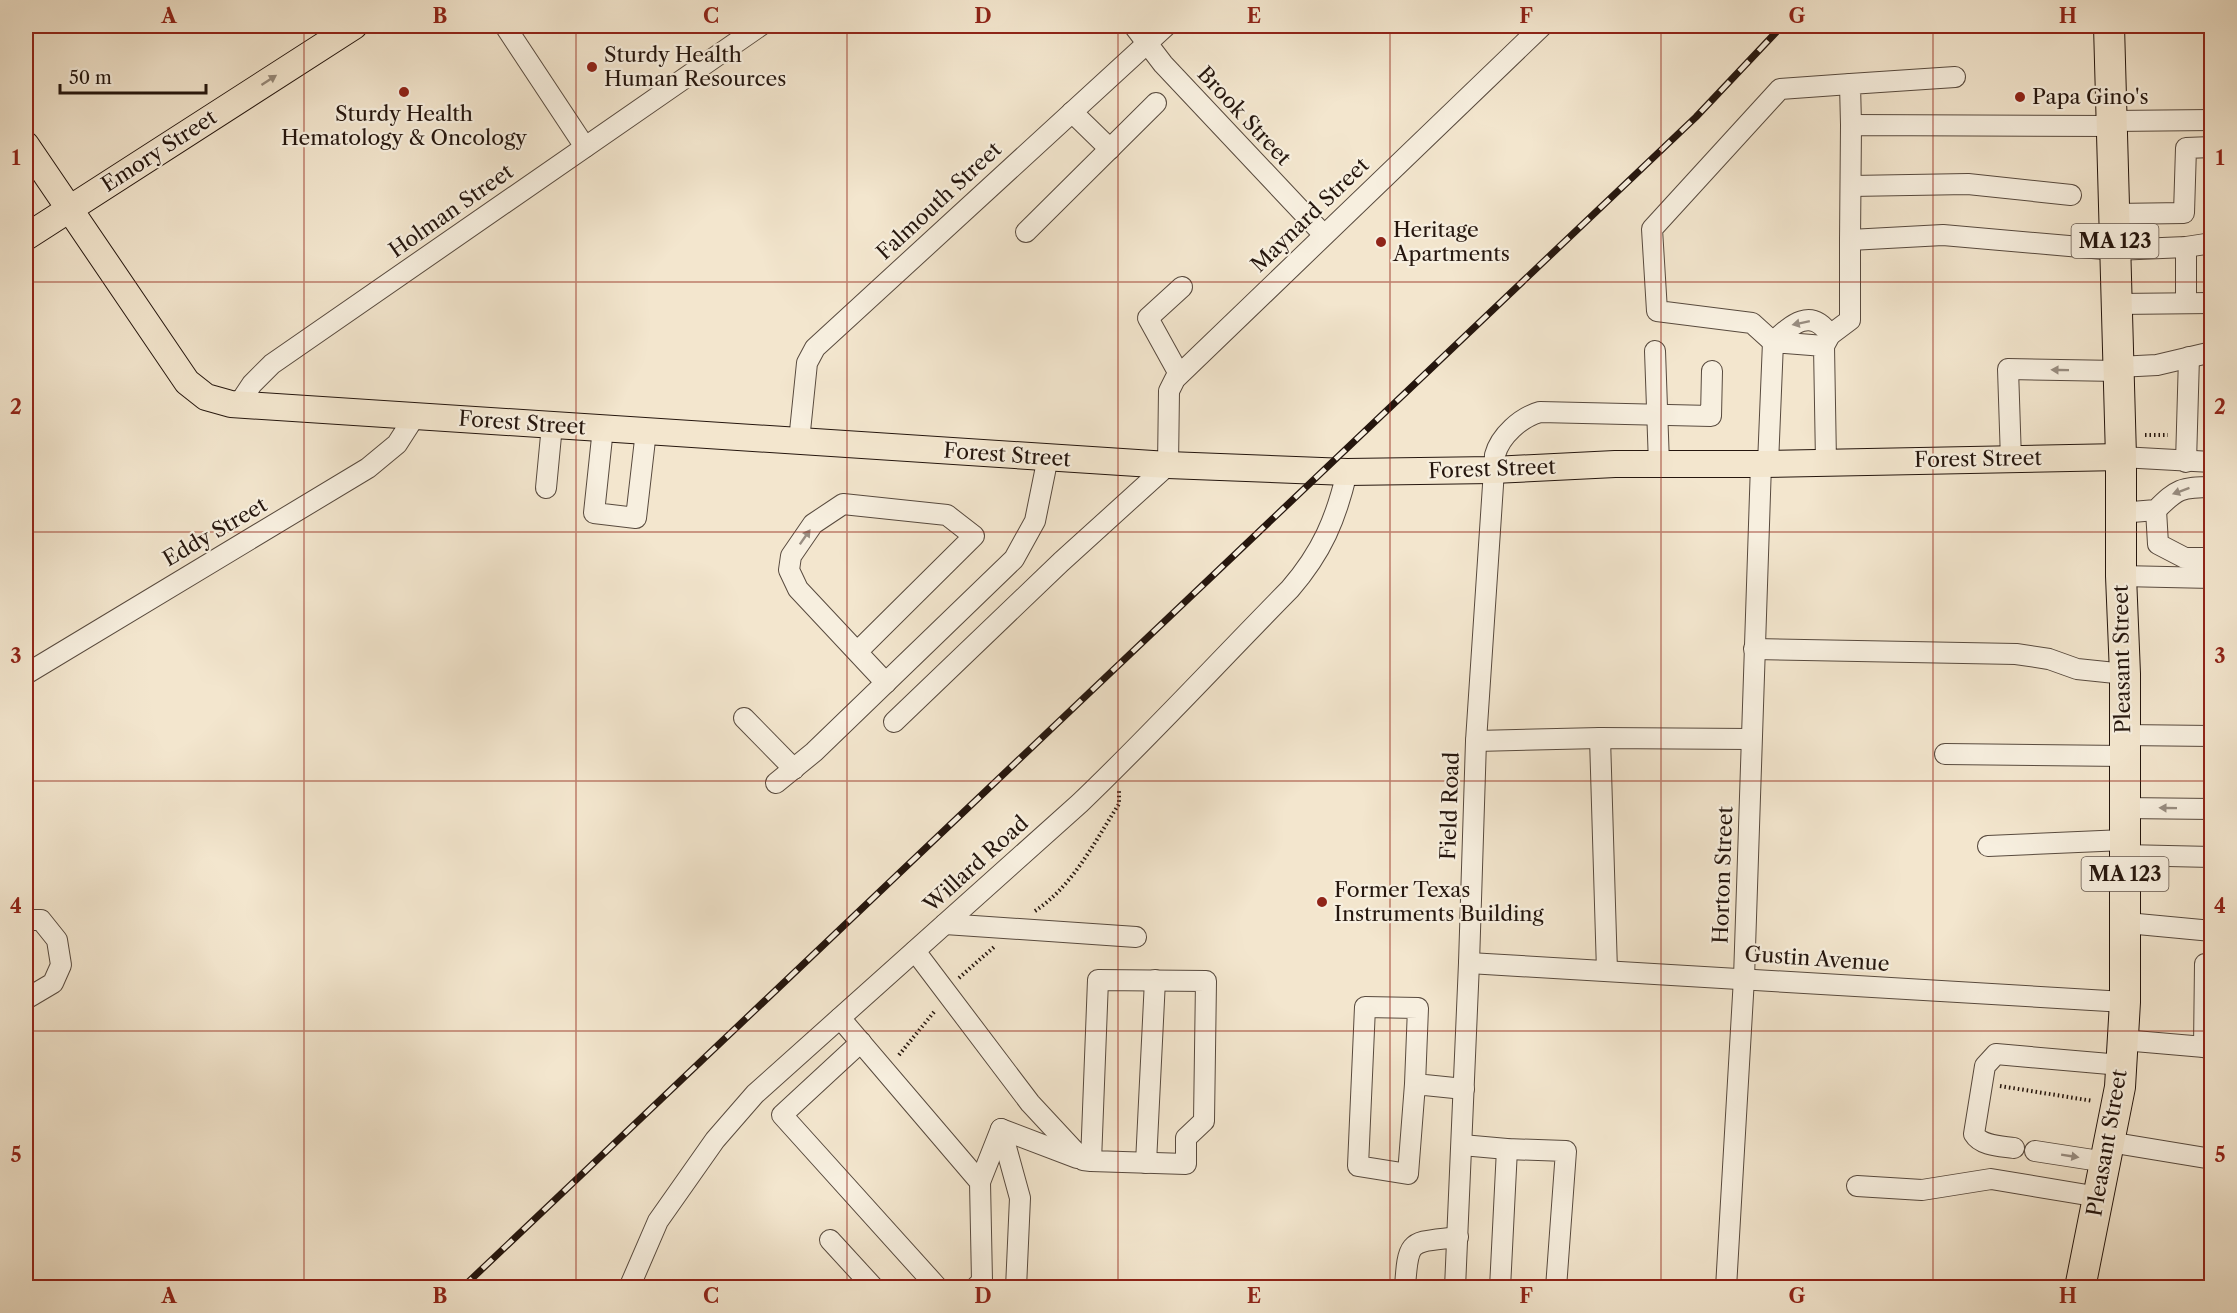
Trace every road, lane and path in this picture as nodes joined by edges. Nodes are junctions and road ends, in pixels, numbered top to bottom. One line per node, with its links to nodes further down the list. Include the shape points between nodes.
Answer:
1 (354, 26): 22 (main road, Emory Street, one-way to 1)
2 (505, 26): 17 (street)
3 (760, 26): 17 (street, Holman Street)
4 (1134, 26): 8 (street, Brook Street)
5 (1166, 26): 8 (street, Falmouth Street)
6 (1542, 26): 25 (street, Maynard Street)
7 (2109, 26): 14 (highway, Pleasant Street / MA 123)
8 (1146, 44): 12 (street, Falmouth Street); 25 (street, Brook Street)
9 (1955, 77): 10 (street)
10 (1850, 84): 15 (street); 36 (street, via 1780,89 1652,230 1657,311 1752,323)
11 (1156, 103): 19 (street)
12 (1072, 112): 19 (street); 51 (street, Falmouth Street, via 815,348 807,363)
13 (2211, 120): 14 (street)
14 (2112, 124): 15 (street); 23 (highway, Pleasant Street / MA 123)
15 (1851, 125): 20 (street)
16 (26, 145): 22 (main road, Forest Street)
17 (585, 147): 43 (street, Holman Street, via 272,364)
18 (2211, 147): 23 (street, via 2186,148 2184,213)
19 (1110, 149): 24 (street)
20 (1851, 186): 21 (street, via 1968,184); 27 (street)
21 (2071, 195)
22 (69, 209): 26 (main road, Emory Street); 43 (main road, Forest Street, via 187,382 206,397)
23 (2114, 214): 30 (highway, Pleasant Street / MA 123)
24 (1026, 232)
25 (1324, 235): 42 (street, Maynard Street)
26 (26, 237)
27 (1850, 240): 30 (street, via 1943,235); 35 (street, via 1850,320)
28 (2211, 243): 29 (street)
29 (2186, 247): 30 (street); 32 (street)
30 (2115, 250): 34 (highway, Pleasant Street / MA 123)
31 (1182, 287): 42 (street, via 1148,318)
32 (2186, 303): 33 (street); 34 (street)
33 (2211, 303)
34 (2117, 304): 40 (highway, Pleasant Street / MA 123)
35 (1827, 340): 36 (street, via 1819,323 1802,320); 55 (street)
36 (1773, 342): 59 (street, Horton Street)
37 (1655, 351): 44 (street)
38 (2211, 352): 39 (street)
39 (2189, 357): 40 (street); 56 (street)
40 (2118, 369): 53 (highway, Pleasant Street / MA 123); 54 (street, one-way to 54, via 2008,369)
41 (1712, 372): 44 (street, Field Road, via 1711,416)
42 (1179, 374): 60 (street, Maynard Street, via 1169,391)
43 (238, 405): 45 (main road, Forest Street)
44 (1657, 414): 58 (street); 61 (street, Field Road, via 1528,415 1501,440)
45 (415, 417): 46 (main road, Forest Street); 72 (street, Eddy Street, via 397,444 368,468)
46 (552, 425): 47 (main road, Forest Street); 64 (street)
47 (603, 428): 48 (main road, Forest Street); 48 (street, via 594,513 636,518)
48 (646, 431): 51 (main road, Forest Street)
49 (2145, 435): 50 (path)
50 (2174, 435)
51 (800, 441): 52 (main road, Forest Street)
52 (1048, 457): 60 (main road, Forest Street); 74 (street, via 1035,521 1014,560)
53 (2121, 457): 54 (main road, Forest Street); 56 (street); 66 (highway, Pleasant Street / MA 123)
54 (2011, 459): 55 (main road, Forest Street)
55 (1826, 462): 59 (main road, Forest Street)
56 (2186, 462): 57 (street)
57 (2211, 462)
58 (1659, 464): 59 (main road, Forest Street); 61 (main road, Forest Street)
59 (1765, 464): 70 (street, Horton Street)
60 (1168, 465): 62 (main road, Forest Street); 76 (street)
61 (1493, 470): 62 (main road, Forest Street); 80 (street, Field Road)
62 (1347, 472): 94 (street, Willard Road, via 1327,536 1290,589 1125,761)
63 (2211, 487): 65 (street, one-way to 65, via 2175,492)
64 (546, 488)
65 (2157, 510): 66 (street); 67 (street, via 2158,544 2185,558)
66 (2120, 513): 68 (highway, Pleasant Street / MA 123)
67 (2211, 558)
68 (2121, 576): 69 (street); 73 (highway, Pleasant Street / MA 123)
69 (2211, 578)
70 (1754, 649): 73 (street, via 2016,654 2049,659 2077,669); 79 (street, Horton Street)
71 (857, 652): 71 (street, one-way to 71, via 798,589 789,570 791,556 813,524 843,504 947,515 974,536); 74 (street)
72 (26, 674)
73 (2125, 674): 81 (highway, Pleasant Street / MA 123)
74 (886, 683): 83 (street)
75 (744, 718): 83 (street)
76 (894, 722)
77 (2211, 736): 81 (street)
78 (1600, 738): 79 (street); 80 (street); 101 (street)
79 (1751, 739): 103 (street, Horton Street)
80 (1476, 741): 99 (street, Field Road)
81 (2124, 745): 82 (street); 86 (highway, Pleasant Street / MA 123)
82 (1946, 754)
83 (794, 769): 84 (street)
84 (776, 783)
85 (1119, 788): 91 (path, via 1119,804 1069,880 1051,901)
86 (2124, 808): 87 (street, one-way to 86); 89 (highway, Pleasant Street / MA 123)
87 (2211, 809)
88 (1988, 846): 89 (street)
89 (2124, 847): 90 (street); 93 (highway, Pleasant Street / MA 123)
90 (2211, 857)
91 (1027, 916)
92 (26, 920): 105 (street, via 41,920 57,940 61,965 53,983)
93 (2127, 923): 95 (street); 106 (highway, Pleasant Street / MA 123)
94 (945, 924): 96 (street); 98 (street, Willard Road)
95 (2211, 931)
96 (1136, 937)
97 (999, 942): 102 (path)
98 (915, 951): 108 (street, Willard Road); 124 (street, via 1029,1103)
99 (1469, 963): 101 (street, Gustin Avenue); 115 (street, Field Road)
100 (2205, 964): 110 (street)
101 (1607, 971): 103 (street, Gustin Avenue)
102 (959, 978)
103 (1743, 978): 106 (street, Gustin Avenue); 140 (street, Horton Street)
104 (1155, 980): 124 (street, via 1098,980); 125 (street); 125 (street, via 1206,981 1204,1121 1186,1138 1186,1164)
105 (26, 999)
106 (2126, 1002): 111 (highway, Pleasant Street / MA 123)
107 (934, 1012): 112 (path)
108 (840, 1018): 109 (street); 131 (street, Willard Road, via 755,1094 715,1140 658,1221)
109 (861, 1042): 126 (street); 133 (street, via 782,1115)
110 (2208, 1048): 111 (street)
111 (2122, 1053): 119 (street, via 1996,1054 1985,1066 1974,1134 1984,1143); 122 (highway, Pleasant Street / MA 123)
112 (899, 1055)
113 (1415, 1084): 113 (street, via 1408,1174 1358,1166 1365,1007 1418,1008); 115 (street)
114 (1994, 1085): 116 (path)
115 (1464, 1089): 118 (street, Field Road)
116 (2097, 1102)
117 (1002, 1129): 124 (street); 126 (street); 135 (street, via 1020,1198)
118 (1462, 1145): 120 (street); 129 (street, Field Road)
119 (2014, 1148)
120 (1507, 1149): 138 (street); 139 (street, via 1566,1151)
121 (2035, 1151): 122 (street, one-way to 122)
122 (2108, 1152): 123 (street); 128 (highway, Pleasant Street / MA 123)
123 (2211, 1159)
124 (1087, 1160): 125 (street)
125 (1146, 1163)
126 (980, 1182): 134 (street, via 982,1281)
127 (1857, 1186): 128 (street, via 1922,1190 1991,1179)
128 (2099, 1197): 141 (highway, Pleasant Street / MA 123)
129 (1458, 1237): 136 (street, via 1419,1242 1411,1248); 137 (street, Field Road)
130 (830, 1240): 132 (street)
131 (629, 1287)
132 (874, 1287)
133 (938, 1287)
134 (975, 1287)
135 (1016, 1287)
136 (1405, 1287)
137 (1455, 1287)
138 (1500, 1287)
139 (1556, 1287)
140 (1726, 1287)
141 (2080, 1287)

